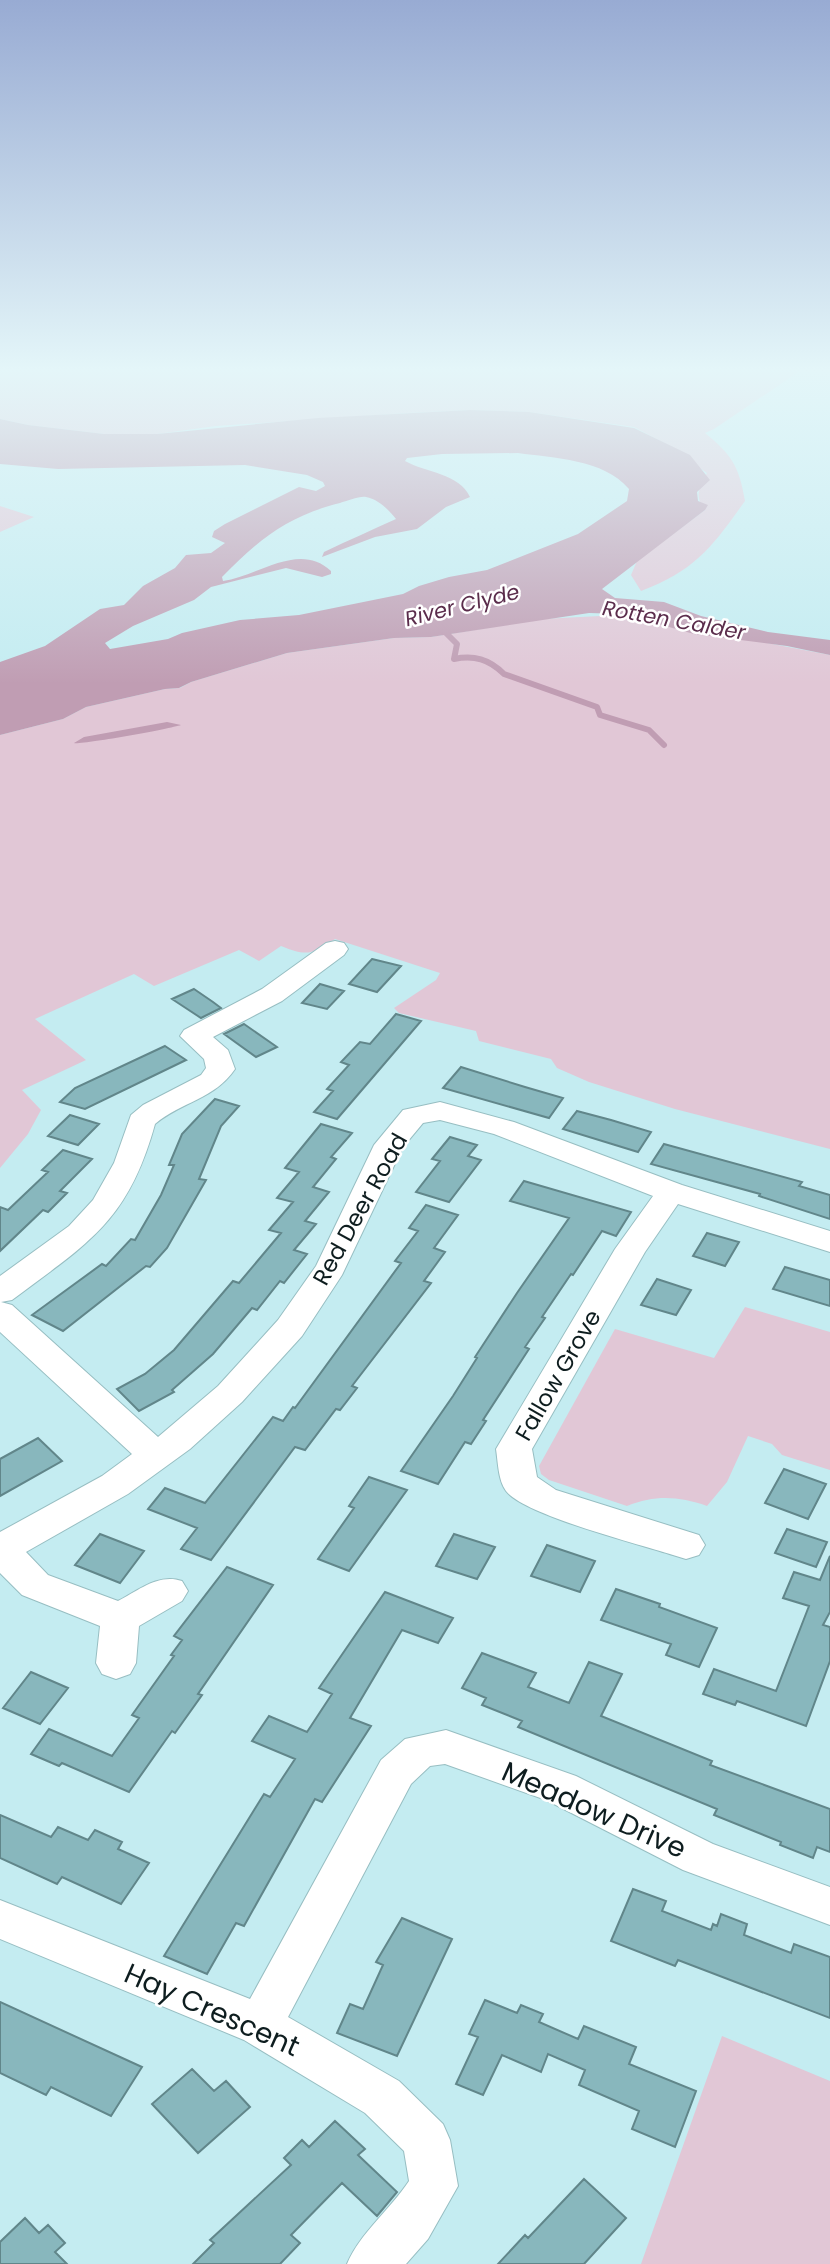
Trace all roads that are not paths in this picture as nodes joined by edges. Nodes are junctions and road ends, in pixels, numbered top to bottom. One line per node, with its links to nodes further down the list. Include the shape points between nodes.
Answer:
1 (335, 949): 3 (street)
2 (282, 956): 3 (street)
3 (310, 967): 6 (street, via 272,995 194,1036 218,1056 221,1069 211,1081 141,1121 129,1163 106,1205 80,1233)
4 (671, 1192): 5 (street); 8 (street, Red Deer Road, via 504,1128 440,1111 413,1116 389,1145 331,1268 290,1328 230,1394); 9 (street, Fallow Grove, via 631,1249 514,1449 520,1484 543,1499)
5 (830, 1242)
6 (0, 1292)
7 (0, 1313): 8 (street)
8 (157, 1455): 10 (street, Red Deer Road, via 115,1485)
9 (686, 1545)
10 (0, 1549): 12 (street, via 35,1585)
11 (169, 1591): 12 (street)
12 (120, 1618): 13 (street)
13 (116, 1663)
14 (830, 1906): 16 (street, Meadow Drive, via 698,1857 561,1788 446,1747 419,1751 396,1772)
15 (0, 1919): 16 (street, Hay Crescent)
16 (260, 2025): 17 (street, Hay Crescent, via 382,2096 426,2140 434,2186 411,2222)
17 (372, 2264)

